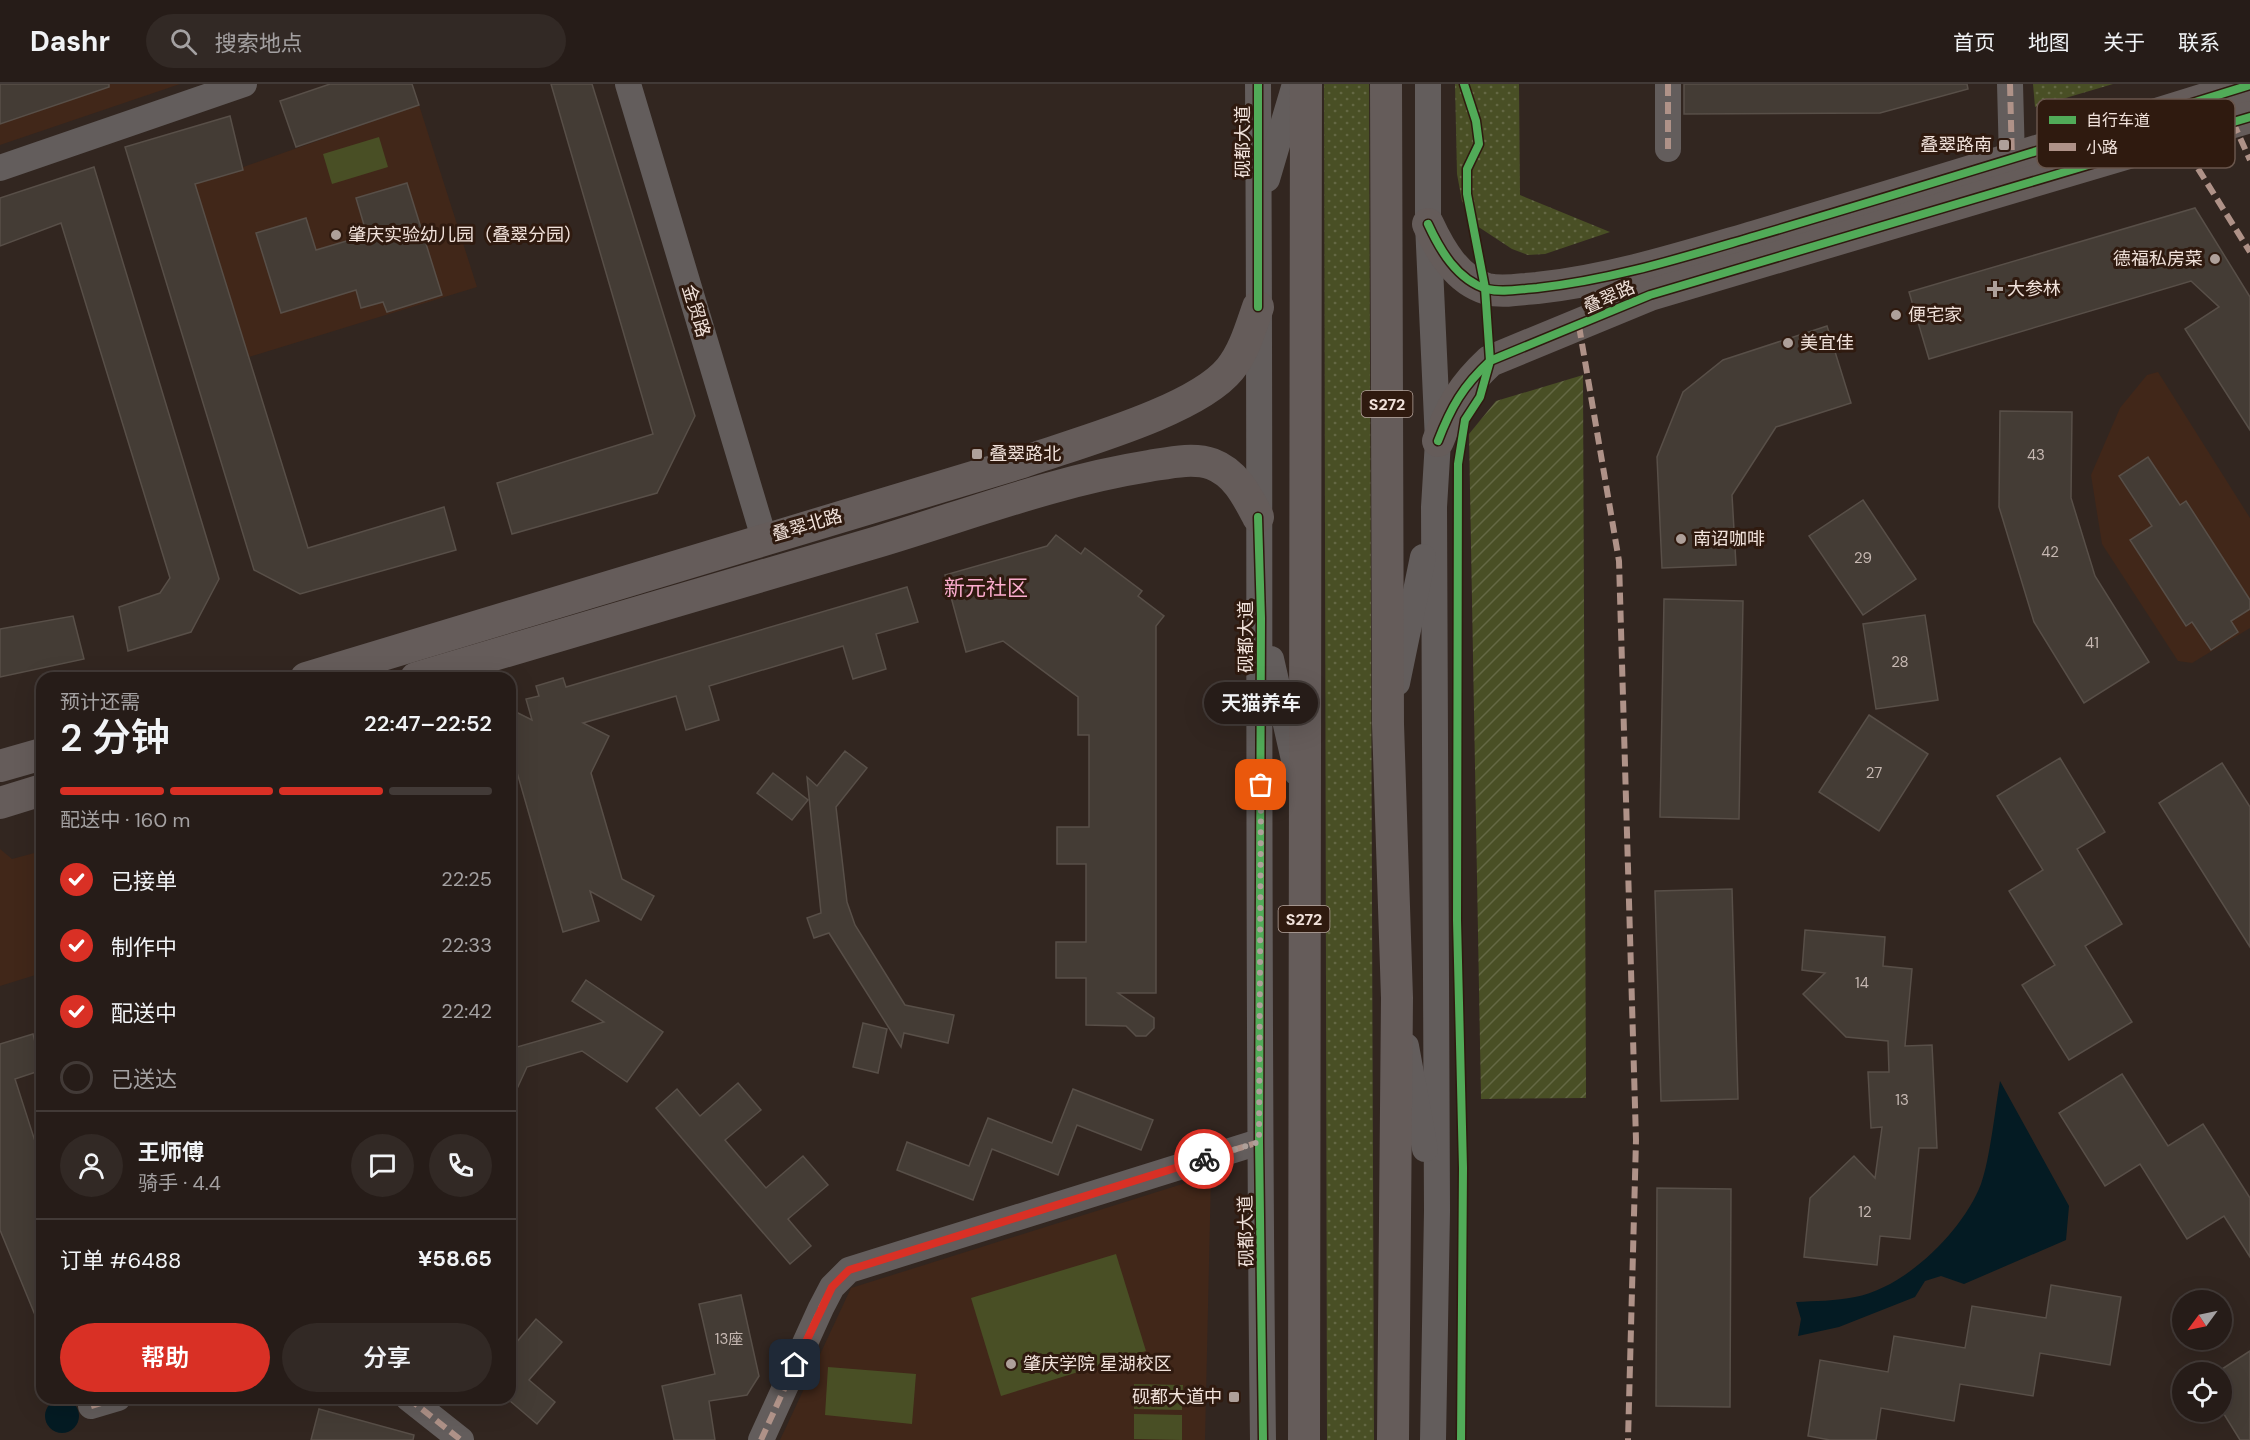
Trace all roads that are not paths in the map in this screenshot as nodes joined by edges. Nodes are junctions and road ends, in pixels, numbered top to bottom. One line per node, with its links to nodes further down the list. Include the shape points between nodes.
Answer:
1 (244, 84): 17 (street)
2 (628, 84): 29 (street, 金贸路)
3 (1258, 84): 19 (street, 砚都大道)
4 (1294, 84): 19 (street)
5 (1306, 84): 37 (main road, S272)
6 (1386, 84): 33 (main road, S272)
7 (1428, 84): 20 (street)
8 (1668, 84): 14 (street)
9 (2010, 84): 16 (street)
10 (2234, 87): 11 (main road, 叠翠路)
11 (2198, 99)
12 (2250, 117): 13 (main road, 叠翠路)
13 (2235, 121)
14 (1668, 149)
15 (2037, 152): 16 (main road, 叠翠路)
16 (2012, 160): 21 (main road, 叠翠路)
17 (0, 168)
18 (2079, 168): 23 (main road, 叠翠路, via 1662,292)
19 (1259, 207): 22 (street, 砚都大道)
20 (1428, 224): 21 (main road, 叠翠路, via 1440,250 1456,270 1485,288 1504,291); 25 (street)
21 (1580, 284): 23 (main road, via 1563,291 1560,306 1564,318)
22 (1258, 307): 24 (main road, 叠翠北路, via 1242,350 1231,369 1211,389); 28 (street, 砚都大道)
23 (1579, 326): 25 (main road, 叠翠路, via 1490,361 1470,379 1450,408)
24 (1124, 427): 26 (main road, via 1137,435 1140,450); 29 (main road, 叠翠北路, via 1023,462)
25 (1438, 441): 27 (street)
26 (1123, 470): 28 (main road, 叠翠北路, via 1174,462 1212,464 1244,489); 32 (main road, 叠翠北路, via 1026,493 909,532)
27 (1434, 507): 33 (street); 41 (street)
28 (1258, 517): 30 (street, 砚都大道)
29 (764, 538): 31 (main road, 叠翠北路)
30 (1261, 618): 37 (street); 40 (street, 砚都大道)
31 (326, 672)
32 (436, 672)
33 (1388, 724): 39 (main road, S272)
34 (36, 756): 35 (main road)
35 (0, 766)
36 (36, 792): 38 (main road)
37 (1304, 800): 48 (main road, S272)
38 (0, 803)
39 (1397, 998): 41 (street); 49 (main road, S272)
40 (1259, 1142): 46 (street, via 849,1270 832,1287 820,1308); 47 (street, 砚都大道)
41 (1437, 1211): 50 (street)
42 (98, 1404): 44 (street)
43 (416, 1404): 45 (street)
44 (92, 1406)
45 (461, 1440)
46 (761, 1440)
47 (1263, 1440)
48 (1304, 1440)
49 (1392, 1440)
50 (1433, 1440)

